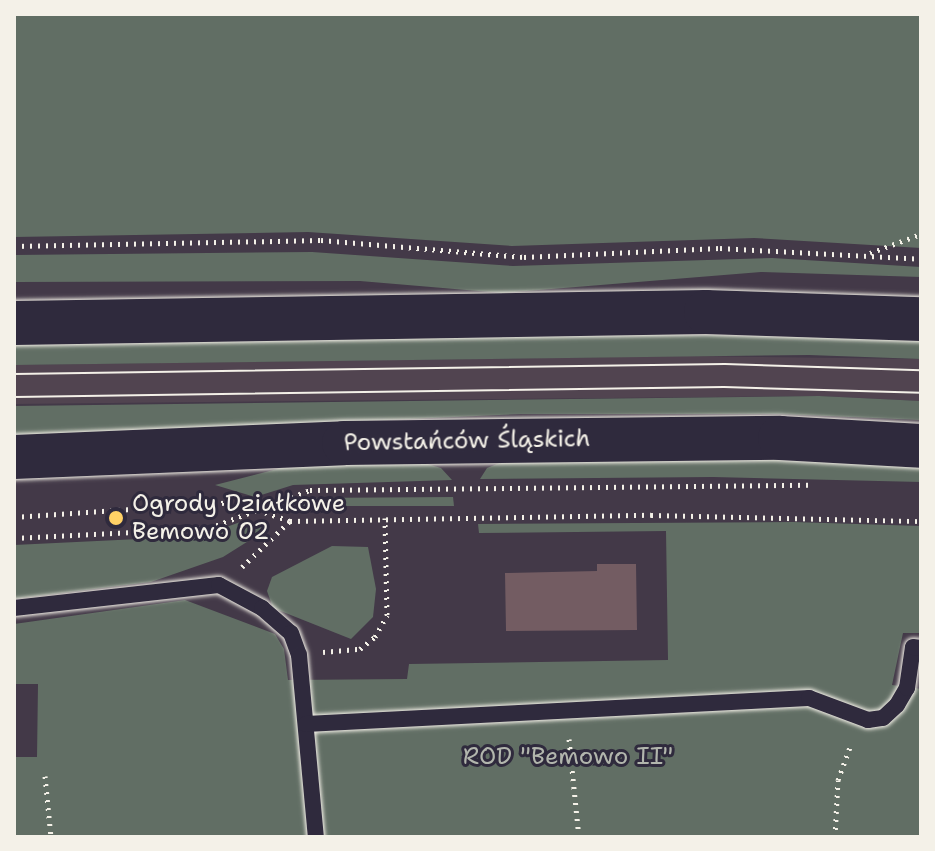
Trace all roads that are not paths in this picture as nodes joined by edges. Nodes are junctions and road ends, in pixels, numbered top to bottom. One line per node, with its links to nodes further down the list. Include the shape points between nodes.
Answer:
1 (921, 319): 2 (main road, via 706,312)
2 (14, 323)
3 (921, 446): 4 (main road, Powstańców Śląskich, via 780,438 390,442)
4 (14, 457)
5 (14, 608): 7 (lane, via 219,585 262,608 291,633 299,655)
6 (921, 648): 7 (lane, via 913,647 907,688 897,705 883,718 868,720 809,698)
7 (306, 724): 8 (lane)
8 (316, 837)

